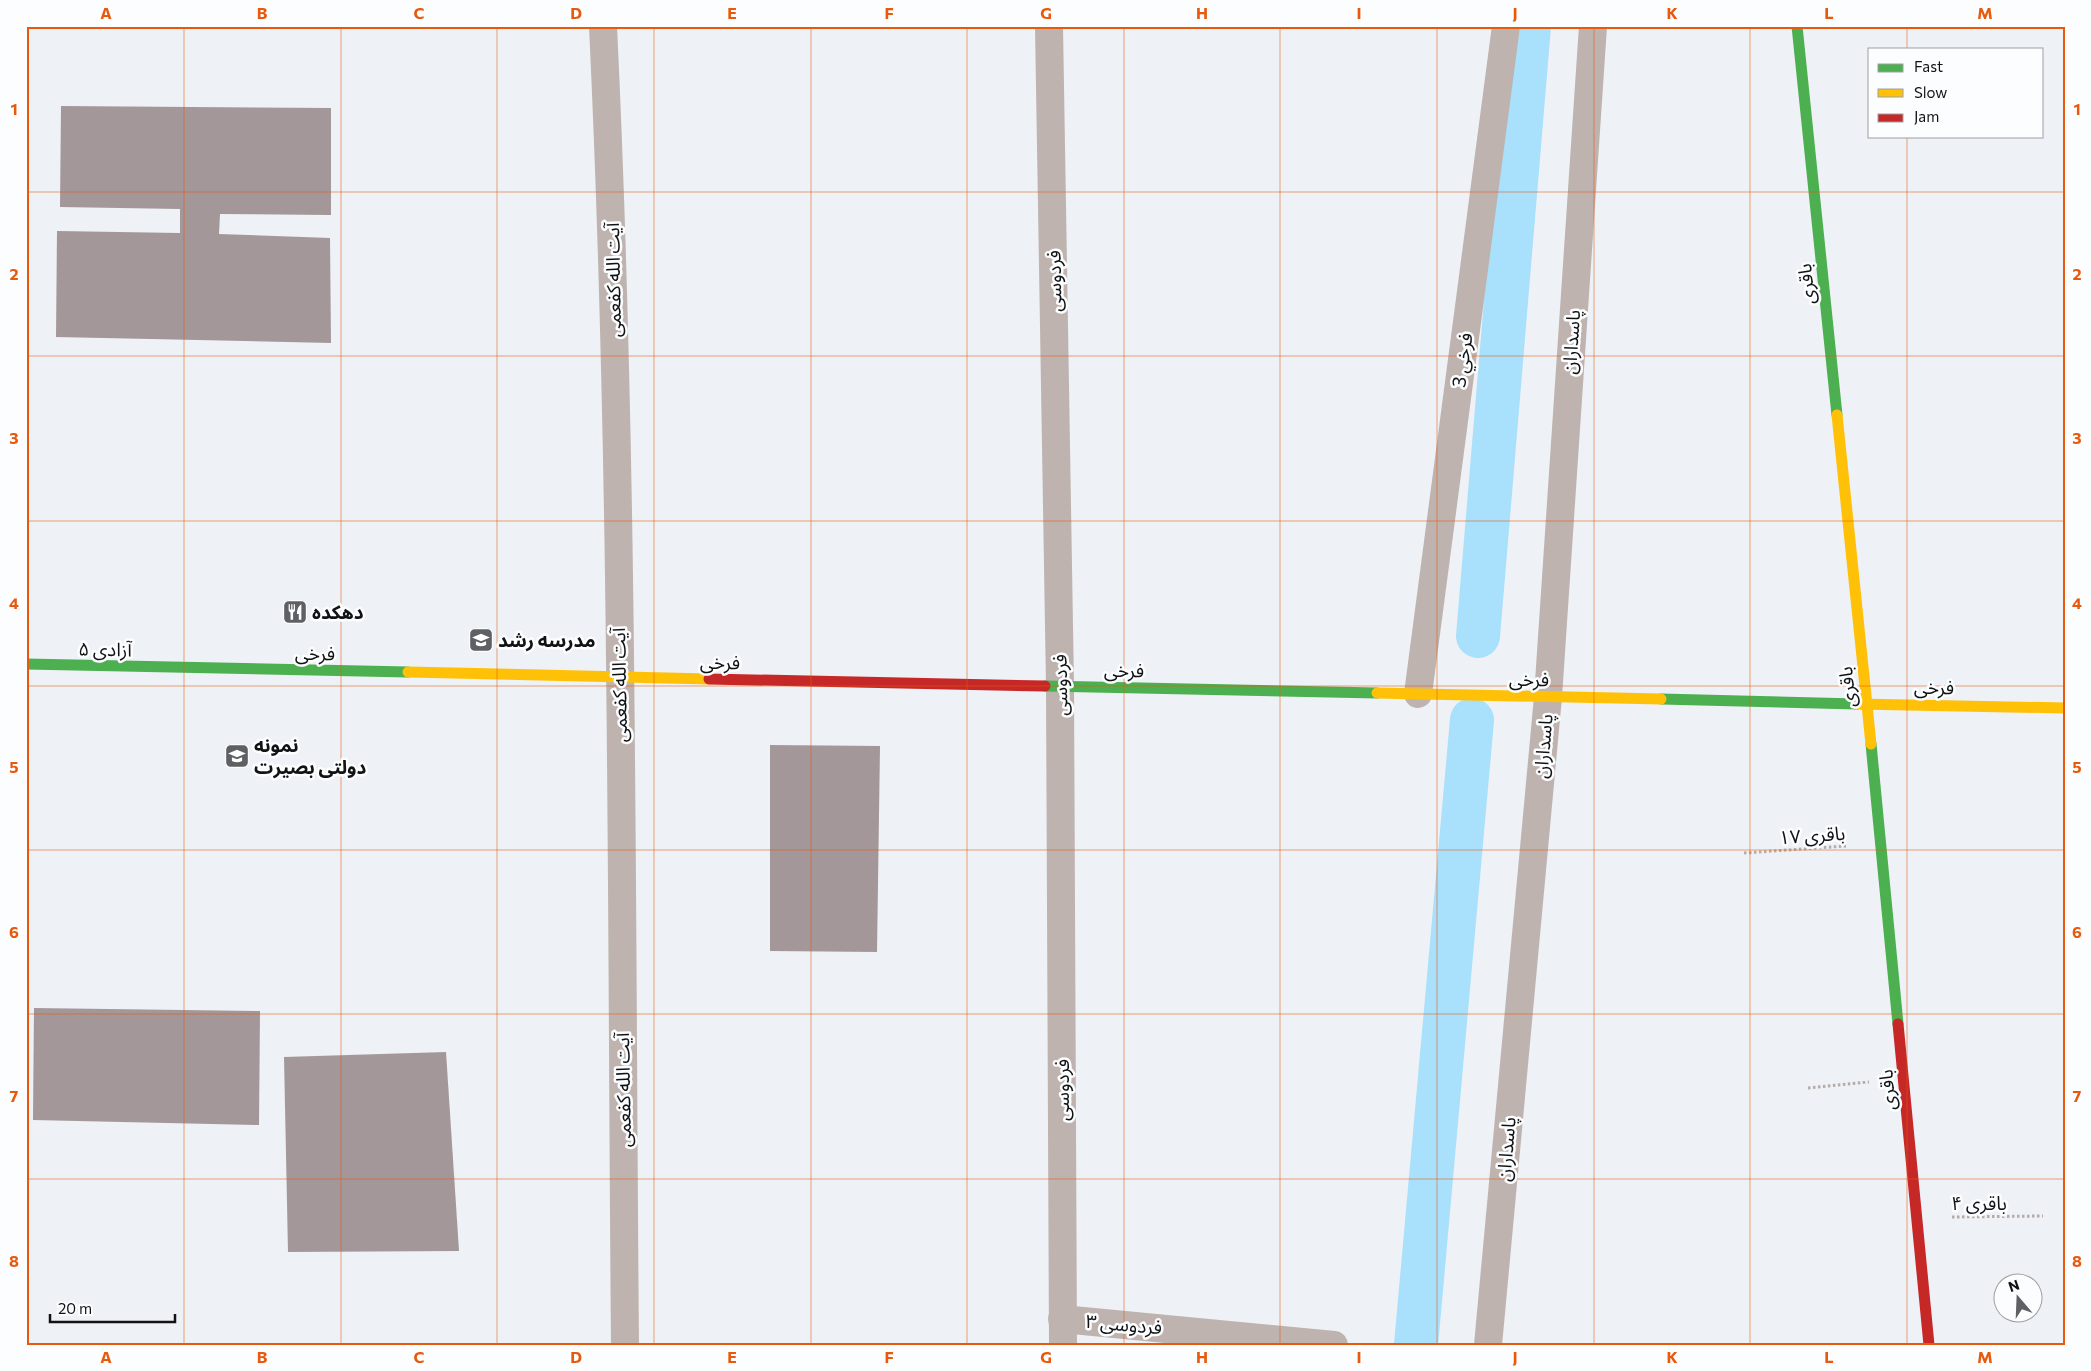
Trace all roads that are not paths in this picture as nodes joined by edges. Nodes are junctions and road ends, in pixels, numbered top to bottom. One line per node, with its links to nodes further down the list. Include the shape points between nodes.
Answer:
1 (603, 26): 8 (street, آیت الله کفعمی, via 612,209)
2 (1049, 26): 9 (street, فردوسی)
3 (1506, 26): 10 (street, فرخي 3)
4 (1592, 26): 11 (street, پاسداران)
5 (1797, 26): 12 (street, باقری)
6 (26, 664): 7 (street, آزادی ۵)
7 (183, 668): 8 (street, فرخی)
8 (619, 677): 9 (street, فرخی); 16 (street, آیت الله کفعمی)
9 (1060, 686): 10 (street, فرخی); 14 (street, فردوسی)
10 (1418, 694): 11 (street, فرخی)
11 (1548, 697): 12 (street, فرخی); 17 (street, پاسداران)
12 (1866, 703): 13 (street, فرخی); 18 (street, باقری)
13 (2065, 708)
14 (1062, 1332): 15 (street, فردوسی ۳)
15 (1334, 1344)
16 (625, 1345)
17 (1488, 1345)
18 (1928, 1345)

